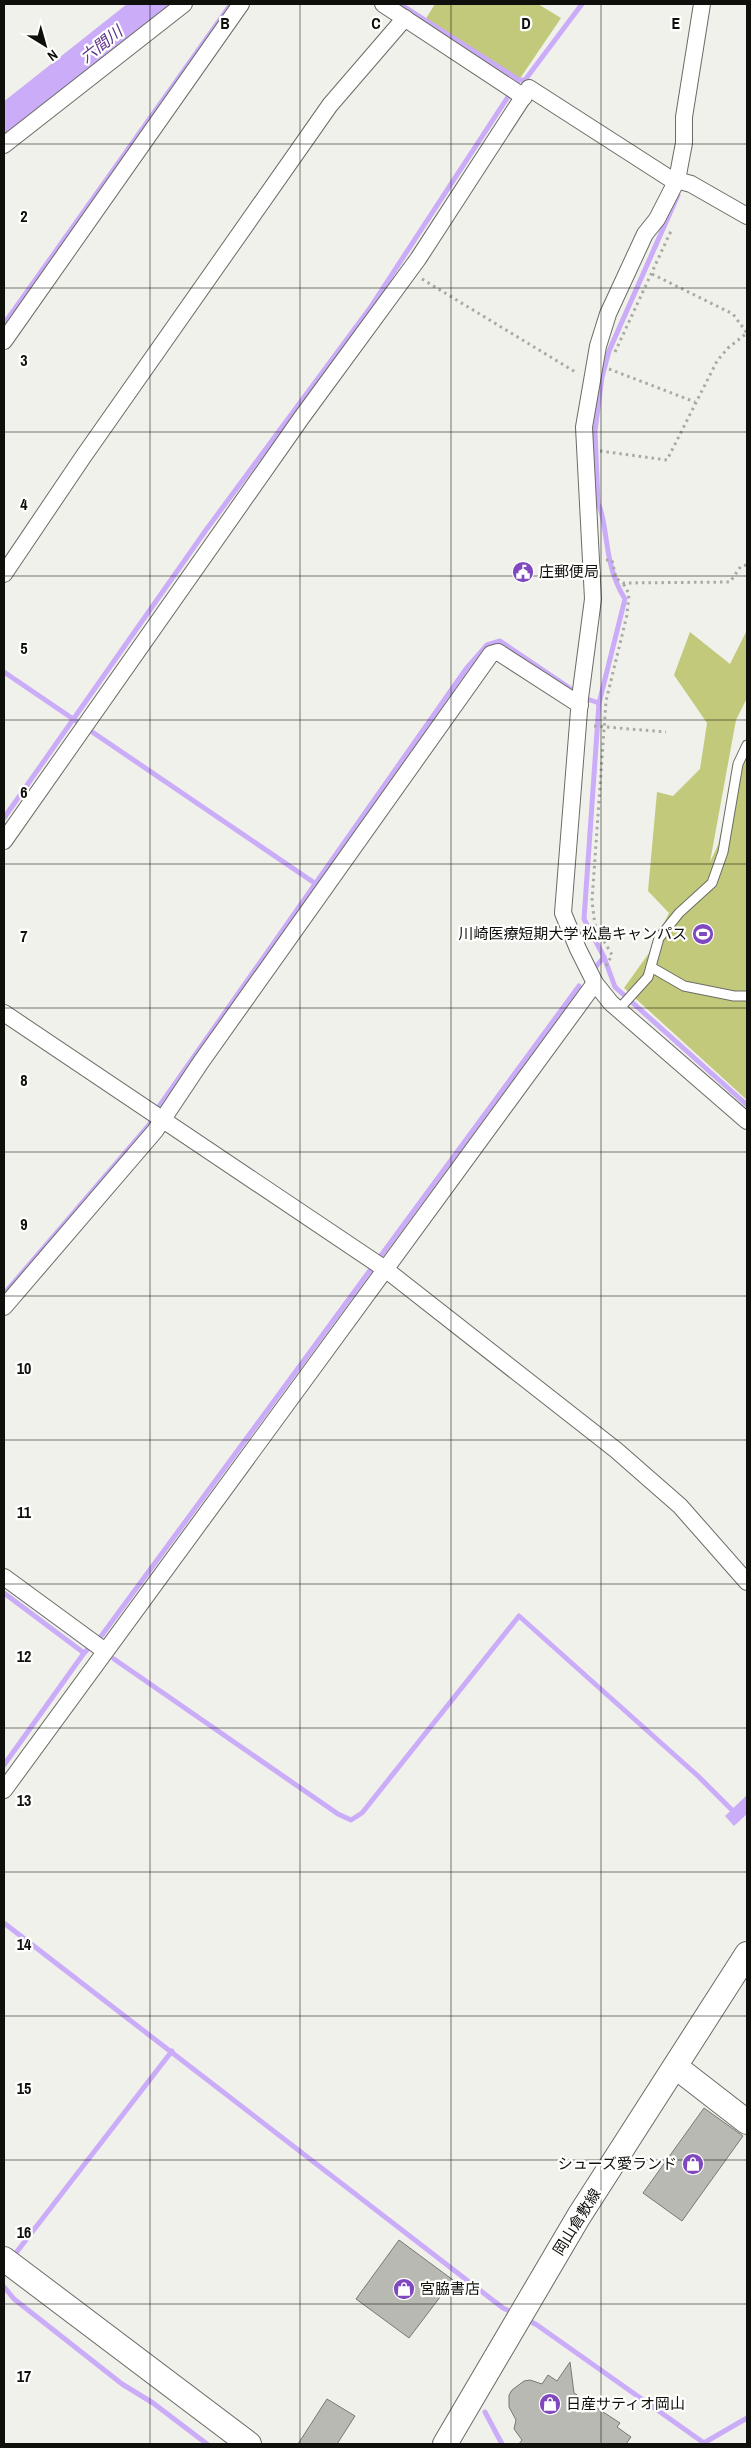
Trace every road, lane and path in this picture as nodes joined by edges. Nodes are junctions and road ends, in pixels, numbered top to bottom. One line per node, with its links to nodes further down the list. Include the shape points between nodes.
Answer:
1 (184, 4): 7 (street)
2 (241, 4): 14 (street)
3 (383, 4): 5 (street)
4 (702, 4): 8 (street)
5 (405, 18): 6 (street); 22 (street, via 330,105)
6 (516, 92): 8 (street, via 529,88 669,178); 29 (street, via 418,259 302,417)
7 (4, 145)
8 (677, 180): 9 (street, via 691,184); 24 (street, via 618,288 598,346 584,427 593,599)
9 (747, 216)
10 (671, 229): 11 (path)
11 (652, 274): 13 (path, via 733,314); 15 (path)
12 (417, 276): 17 (path)
13 (747, 333): 18 (path, via 717,362)
14 (4, 341)
15 (612, 359)
16 (611, 364): 18 (path, via 608,369)
17 (582, 376)
18 (694, 402): 19 (path, via 667,460)
19 (600, 451)
20 (612, 560): 23 (path, via 616,578)
21 (747, 565): 23 (path, via 741,566 730,582)
22 (4, 574)
23 (623, 583): 26 (path, via 629,594 627,614)
24 (580, 698): 32 (street, via 563,913); 36 (street, via 498,652 491,654)
25 (593, 726): 26 (path)
26 (601, 726): 27 (path); 30 (path, via 600,795 592,901 593,917 612,955)
27 (666, 732)
28 (747, 745): 31 (lane, via 738,764 723,852 712,883 679,913 660,938)
29 (4, 841)
30 (610, 959)
31 (651, 967): 33 (lane, via 684,986); 34 (lane, via 648,977)
32 (595, 984): 34 (street); 38 (street)
33 (747, 996)
34 (625, 1002): 37 (street)
35 (4, 1014): 36 (street)
36 (156, 1117): 38 (street); 39 (street, via 155,1131)
37 (747, 1122)
38 (378, 1264): 41 (street, via 616,1450 680,1506); 42 (street)
39 (4, 1307)
40 (4, 1577): 42 (street)
41 (747, 1582)
42 (98, 1646): 43 (street)
43 (4, 1790)
44 (747, 1954): 45 (main road, 岡山倉敷線)
45 (676, 2066): 46 (main road); 49 (main road, 岡山倉敷線, via 579,2216)
46 (747, 2122)
47 (10, 2263): 48 (main road)
48 (249, 2444)
49 (445, 2444)

